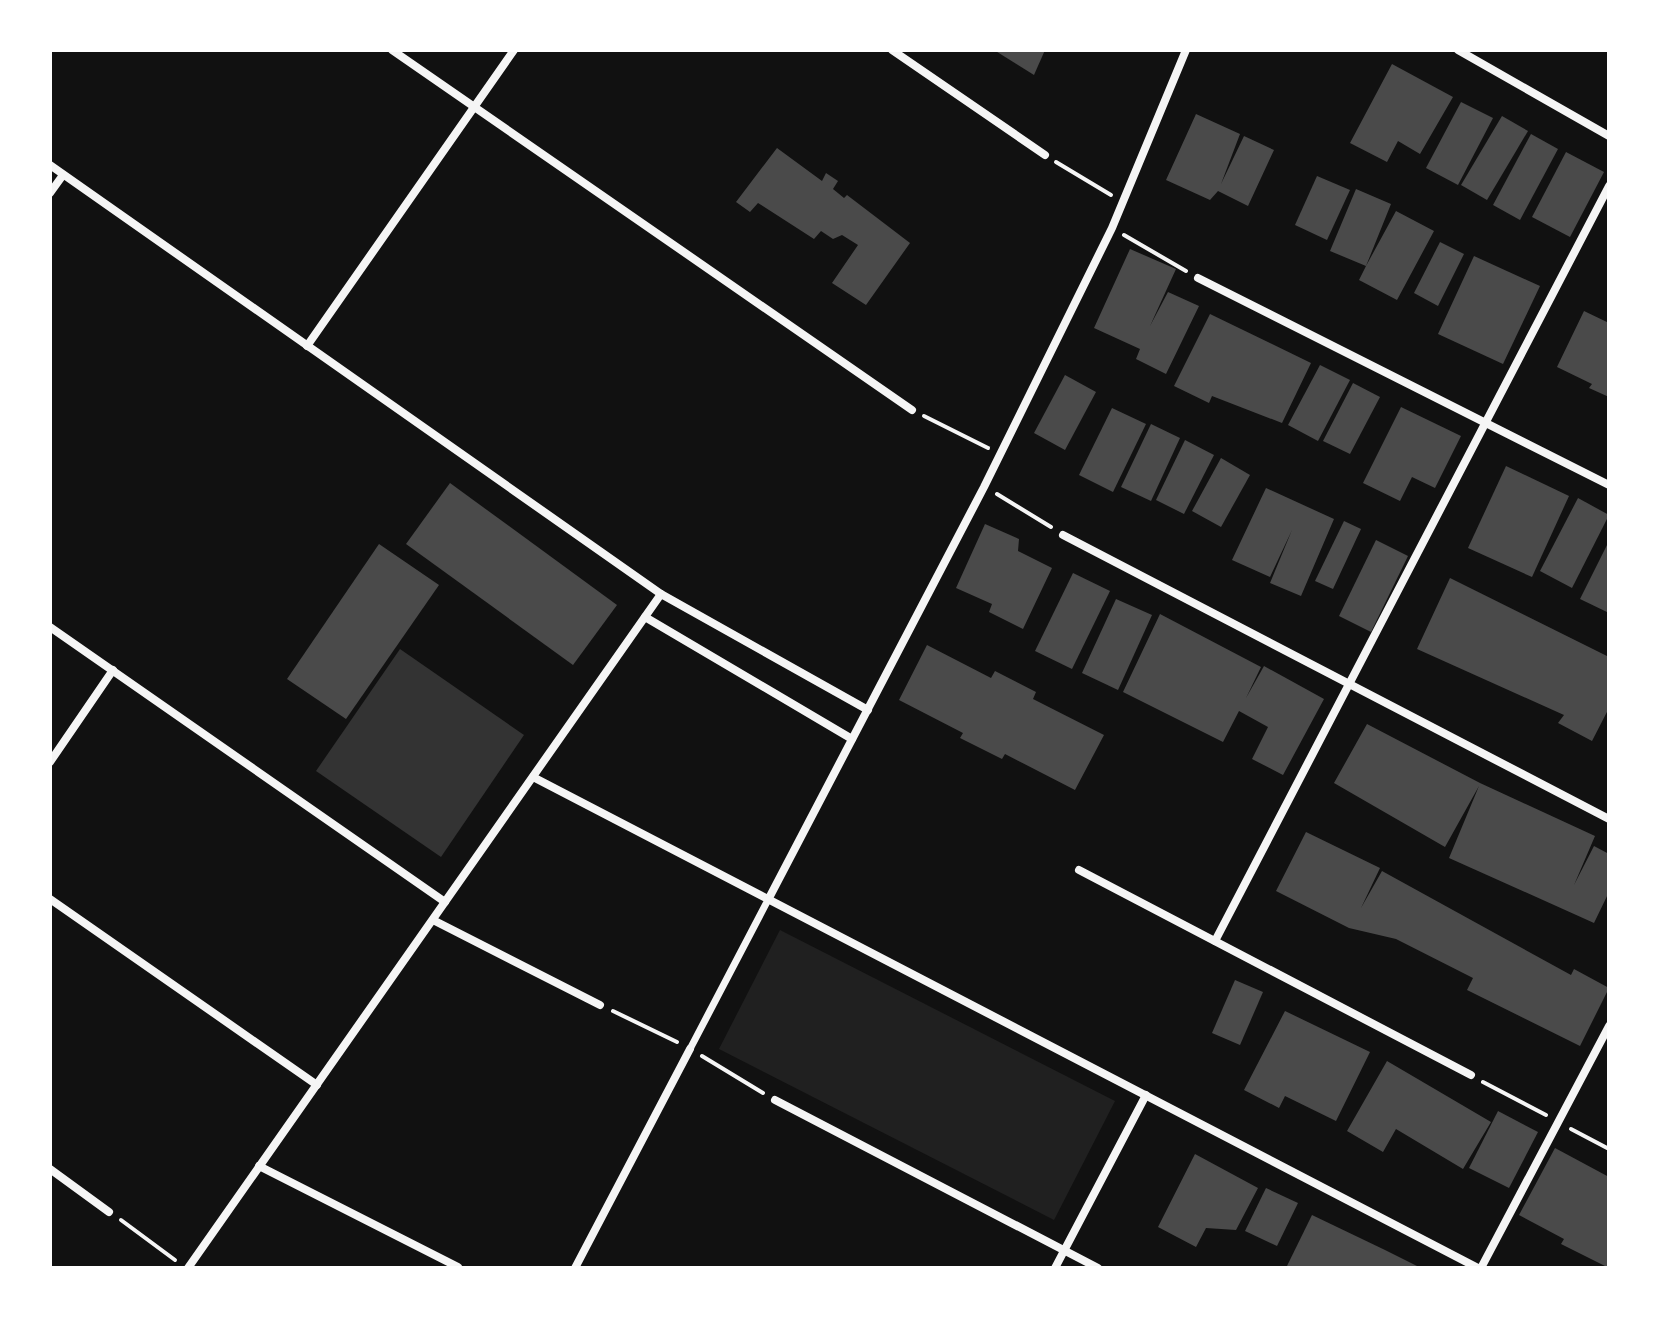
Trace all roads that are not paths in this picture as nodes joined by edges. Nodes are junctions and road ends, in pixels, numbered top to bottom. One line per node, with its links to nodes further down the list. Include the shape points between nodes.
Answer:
1 (392, 50): 6 (street)
2 (514, 50): 6 (street)
3 (892, 50): 8 (street)
4 (1186, 50): 24 (street, via 1112,228)
5 (1458, 50): 7 (street)
6 (473, 108): 14 (street); 15 (street)
7 (1609, 136)
8 (1045, 155)
9 (50, 165): 10 (street)
10 (63, 175): 12 (street); 14 (street)
11 (1609, 186): 16 (street)
12 (50, 193)
13 (1198, 278): 16 (street)
14 (307, 346): 19 (street)
15 (912, 410)
16 (1484, 425): 17 (street); 23 (street)
17 (1609, 485)
18 (1063, 535): 23 (street)
19 (661, 594): 20 (street); 24 (street)
20 (645, 617): 25 (street); 27 (street)
21 (50, 627): 22 (street)
22 (113, 670): 26 (street); 32 (street)
23 (1349, 685): 28 (street); 34 (street)
24 (868, 710): 25 (street)
25 (852, 739): 31 (street)
26 (50, 762)
27 (533, 777): 31 (street); 32 (street)
28 (1609, 819)
29 (1079, 870): 34 (street)
30 (50, 899): 39 (street)
31 (768, 900): 37 (street); 40 (street)
32 (445, 902): 33 (street)
33 (433, 920): 35 (street); 39 (street)
34 (1215, 941): 38 (street)
35 (600, 1005)
36 (1609, 1026): 51 (street)
37 (690, 1049): 48 (street)
38 (1471, 1075)
39 (317, 1085): 42 (street)
40 (1146, 1095): 45 (street); 51 (street)
41 (775, 1100): 45 (street)
42 (259, 1166): 46 (street); 47 (street)
43 (50, 1169): 44 (street)
44 (109, 1212)
45 (1065, 1251): 49 (street); 50 (street)
46 (458, 1267)
47 (187, 1268)
48 (575, 1268)
49 (1055, 1268)
50 (1098, 1268)
51 (1480, 1268)

